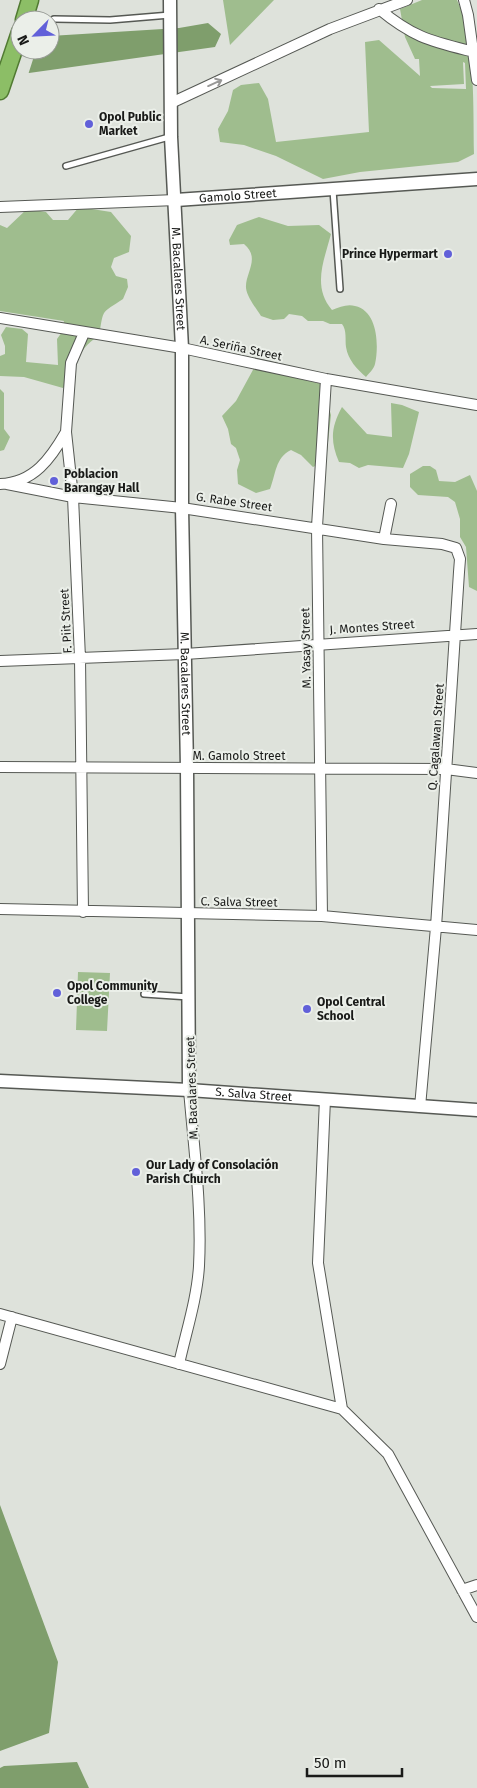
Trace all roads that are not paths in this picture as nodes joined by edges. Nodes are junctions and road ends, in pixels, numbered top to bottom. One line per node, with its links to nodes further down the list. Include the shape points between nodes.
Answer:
1 (170, 0): 6 (street, M. Bacalares Street)
2 (407, 0): 4 (street)
3 (464, 0): 7 (street)
4 (379, 9): 7 (street, via 422,39); 11 (street, one-way to 4)
5 (60, 19): 6 (lane)
6 (170, 20): 11 (street, M. Bacalares Street)
7 (474, 52): 9 (street)
8 (10, 60): 10 (highway)
9 (477, 80)
10 (1, 87)
11 (171, 103): 12 (street, M. Bacalares Street)
12 (171, 137): 13 (lane); 16 (street, M. Bacalares Street)
13 (66, 166)
14 (477, 179): 15 (street, Gamolo Street)
15 (333, 190): 16 (street, Gamolo Street); 18 (lane)
16 (176, 200): 17 (street, Gamolo Street); 21 (street, M. Bacalares Street)
17 (0, 206)
18 (340, 289)
19 (0, 318): 20 (street, A. Seriña Street)
20 (84, 333): 21 (street, A. Seriña Street); 24 (street, F. Piit Street, via 70,363)
21 (182, 348): 22 (street, A. Seriña Street); 28 (street, M. Bacalares Street)
22 (326, 379): 23 (street, A. Seriña Street); 29 (street, M. Yasay Street)
23 (477, 405)
24 (66, 432): 25 (street, G. Rabe Street, via 44,466); 26 (street, F. Piit Street)
25 (4, 484): 26 (street, G. Rabe Street)
26 (73, 496): 28 (street, G. Rabe Street); 36 (street, F. Piit Street)
27 (392, 504): 30 (street)
28 (182, 508): 29 (street, G. Rabe Street); 35 (street, M. Bacalares Street)
29 (317, 527): 30 (street, G. Rabe Street); 34 (street, M. Yasay Street)
30 (384, 539): 31 (street, G. Rabe Street)
31 (456, 548): 33 (street, Q. Cagalawan Street, via 460,560)
32 (477, 634): 33 (street, J. Montes Street)
33 (455, 635): 34 (street, J. Montes Street); 42 (street, Q. Cagalawan Street)
34 (318, 643): 35 (street, J. Montes Street); 41 (street, M. Yasay Street)
35 (185, 654): 36 (street, J. Montes Street); 40 (street, M. Bacalares Street)
36 (80, 658): 37 (street, J. Montes Street); 39 (street, F. Piit Street)
37 (0, 660)
38 (0, 767): 39 (street, M. Gamolo Street)
39 (82, 768): 40 (street, M. Gamolo Street); 45 (street, F. Piit Street)
40 (187, 768): 41 (street, M. Gamolo Street); 46 (street, M. Bacalares Street)
41 (321, 769): 42 (street, M. Gamolo Street); 47 (street, M. Yasay Street)
42 (446, 769): 43 (street, M. Gamolo Street); 48 (street, Q. Cagalawan Street)
43 (477, 773)
44 (0, 909): 45 (street, C. Salva Street)
45 (83, 912): 46 (street, C. Salva Street)
46 (189, 914): 47 (street, C. Salva Street); 51 (street, M. Bacalares Street)
47 (322, 916): 48 (street, C. Salva Street)
48 (436, 927): 49 (street, C. Salva Street); 55 (street, Q. Cagalawan Street)
49 (477, 930)
50 (144, 994): 51 (lane)
51 (189, 997): 53 (street, M. Bacalares Street)
52 (0, 1081): 53 (street, S. Salva Street)
53 (189, 1090): 54 (street, S. Salva Street); 60 (street, M. Bacalares Street, via 197,1182 199,1267 196,1295)
54 (325, 1099): 55 (street, S. Salva Street); 61 (street, via 318,1263)
55 (420, 1107): 56 (street, S. Salva Street)
56 (477, 1110)
57 (0, 1314): 58 (street)
58 (12, 1317): 59 (street); 60 (street)
59 (0, 1364)
60 (179, 1364): 61 (street)
61 (342, 1409): 63 (street, via 388,1454)
62 (477, 1585): 63 (street)
63 (462, 1590): 64 (street)
64 (477, 1617)

